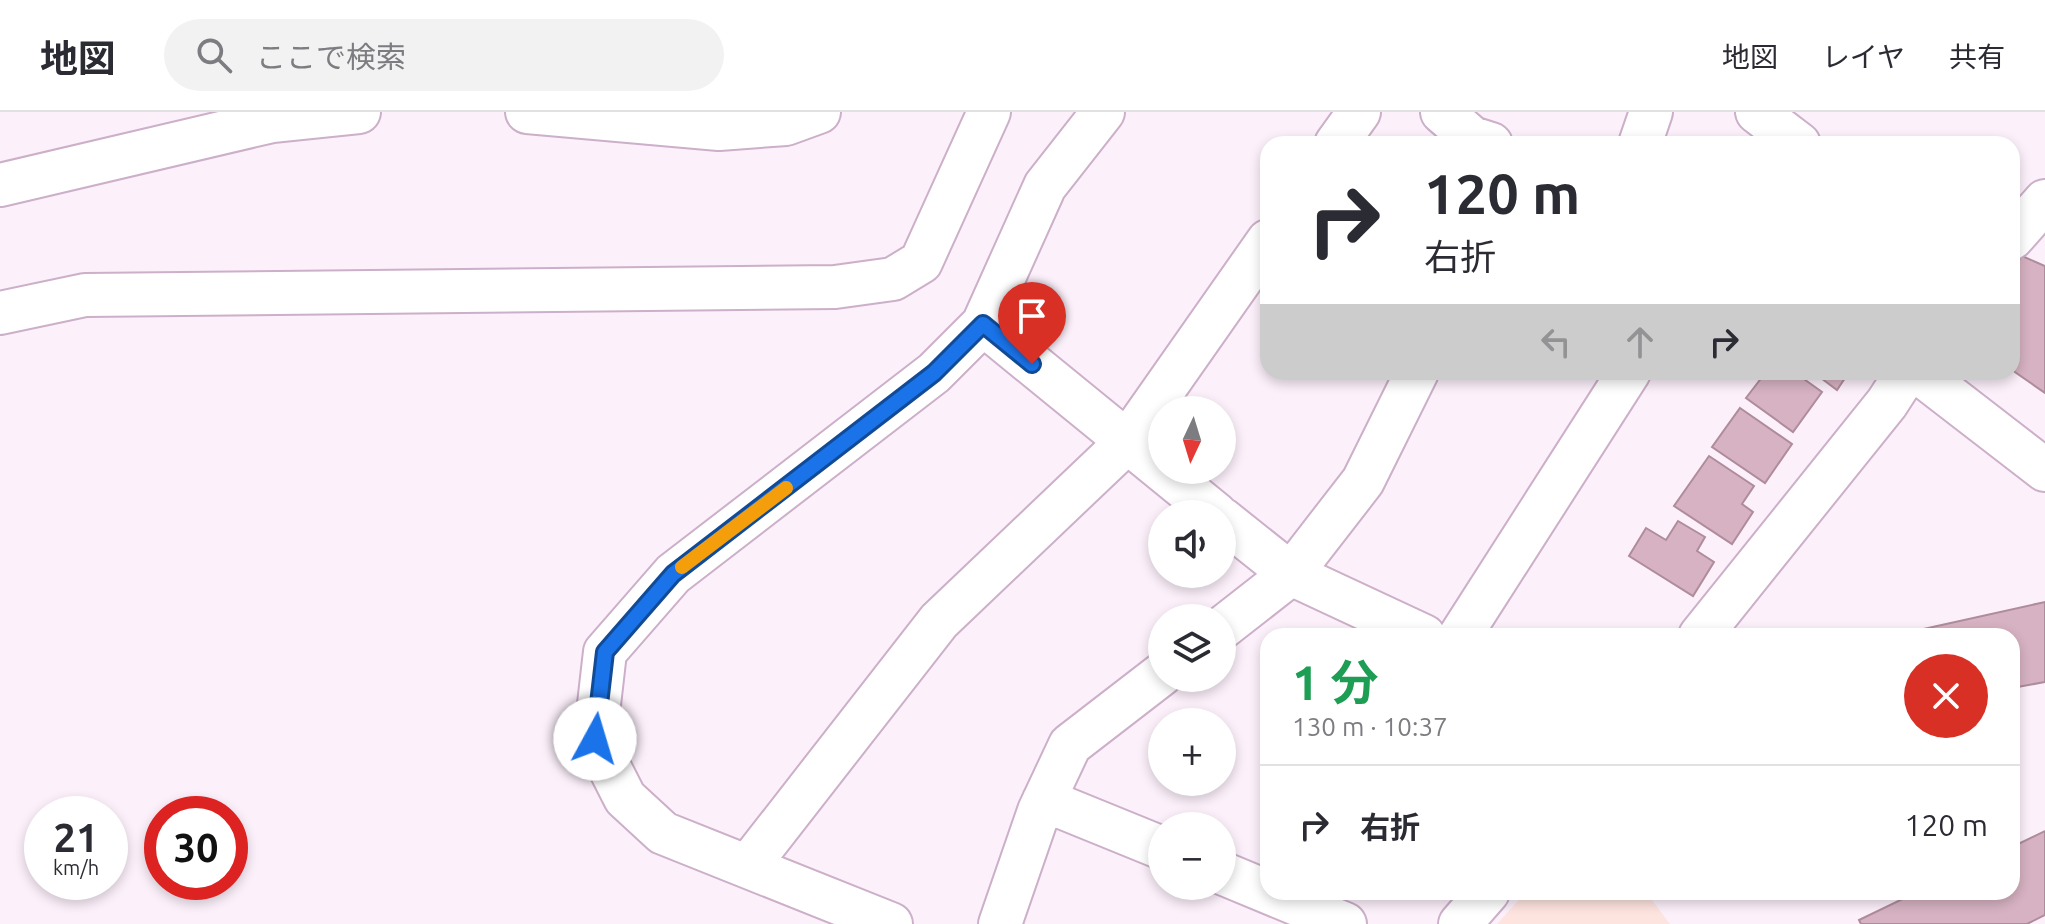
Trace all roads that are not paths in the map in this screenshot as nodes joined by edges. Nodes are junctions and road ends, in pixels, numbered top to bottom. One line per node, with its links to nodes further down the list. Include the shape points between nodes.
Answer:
1 (359, 112): 10 (street)
2 (527, 112): 11 (street)
3 (819, 112): 11 (street, via 786,124 719,129)
4 (989, 112): 20 (street, via 921,262 893,279 835,287 85,295)
5 (1103, 112): 21 (street, via 1045,186)
6 (1359, 112): 12 (street)
7 (1442, 112): 13 (street)
8 (1651, 112): 14 (street)
9 (1757, 112): 15 (street)
10 (272, 116): 16 (street)
11 (609, 116)
12 (1342, 136)
13 (1470, 136)
14 (1643, 136)
15 (1788, 136)
16 (0, 185)
17 (2045, 201): 18 (street)
18 (2020, 229)
19 (1260, 252): 26 (street)
20 (0, 313)
21 (983, 324): 26 (street); 38 (street, via 934,373 673,574 605,652 595,739 625,798 663,833)
22 (1413, 380): 30 (street, via 1363,481)
23 (1624, 380): 33 (street)
24 (1902, 380): 34 (street)
25 (1928, 380): 27 (street)
26 (1127, 442): 28 (street); 38 (street, via 939,621)
27 (2045, 470)
28 (1199, 500)
29 (1236, 530): 30 (street)
30 (1291, 574): 31 (street); 32 (street)
31 (1236, 617)
32 (1407, 628)
33 (1465, 628)
34 (1706, 628)
35 (1148, 685): 36 (street, via 1070,745)
36 (1044, 800): 37 (street); 44 (street)
37 (1148, 842)
38 (748, 866): 43 (street)
39 (1236, 879): 40 (street)
40 (1260, 889)
41 (1287, 900): 45 (street)
42 (1481, 900): 46 (street)
43 (891, 924)
44 (1000, 924)
45 (1345, 924)
46 (1460, 924)

